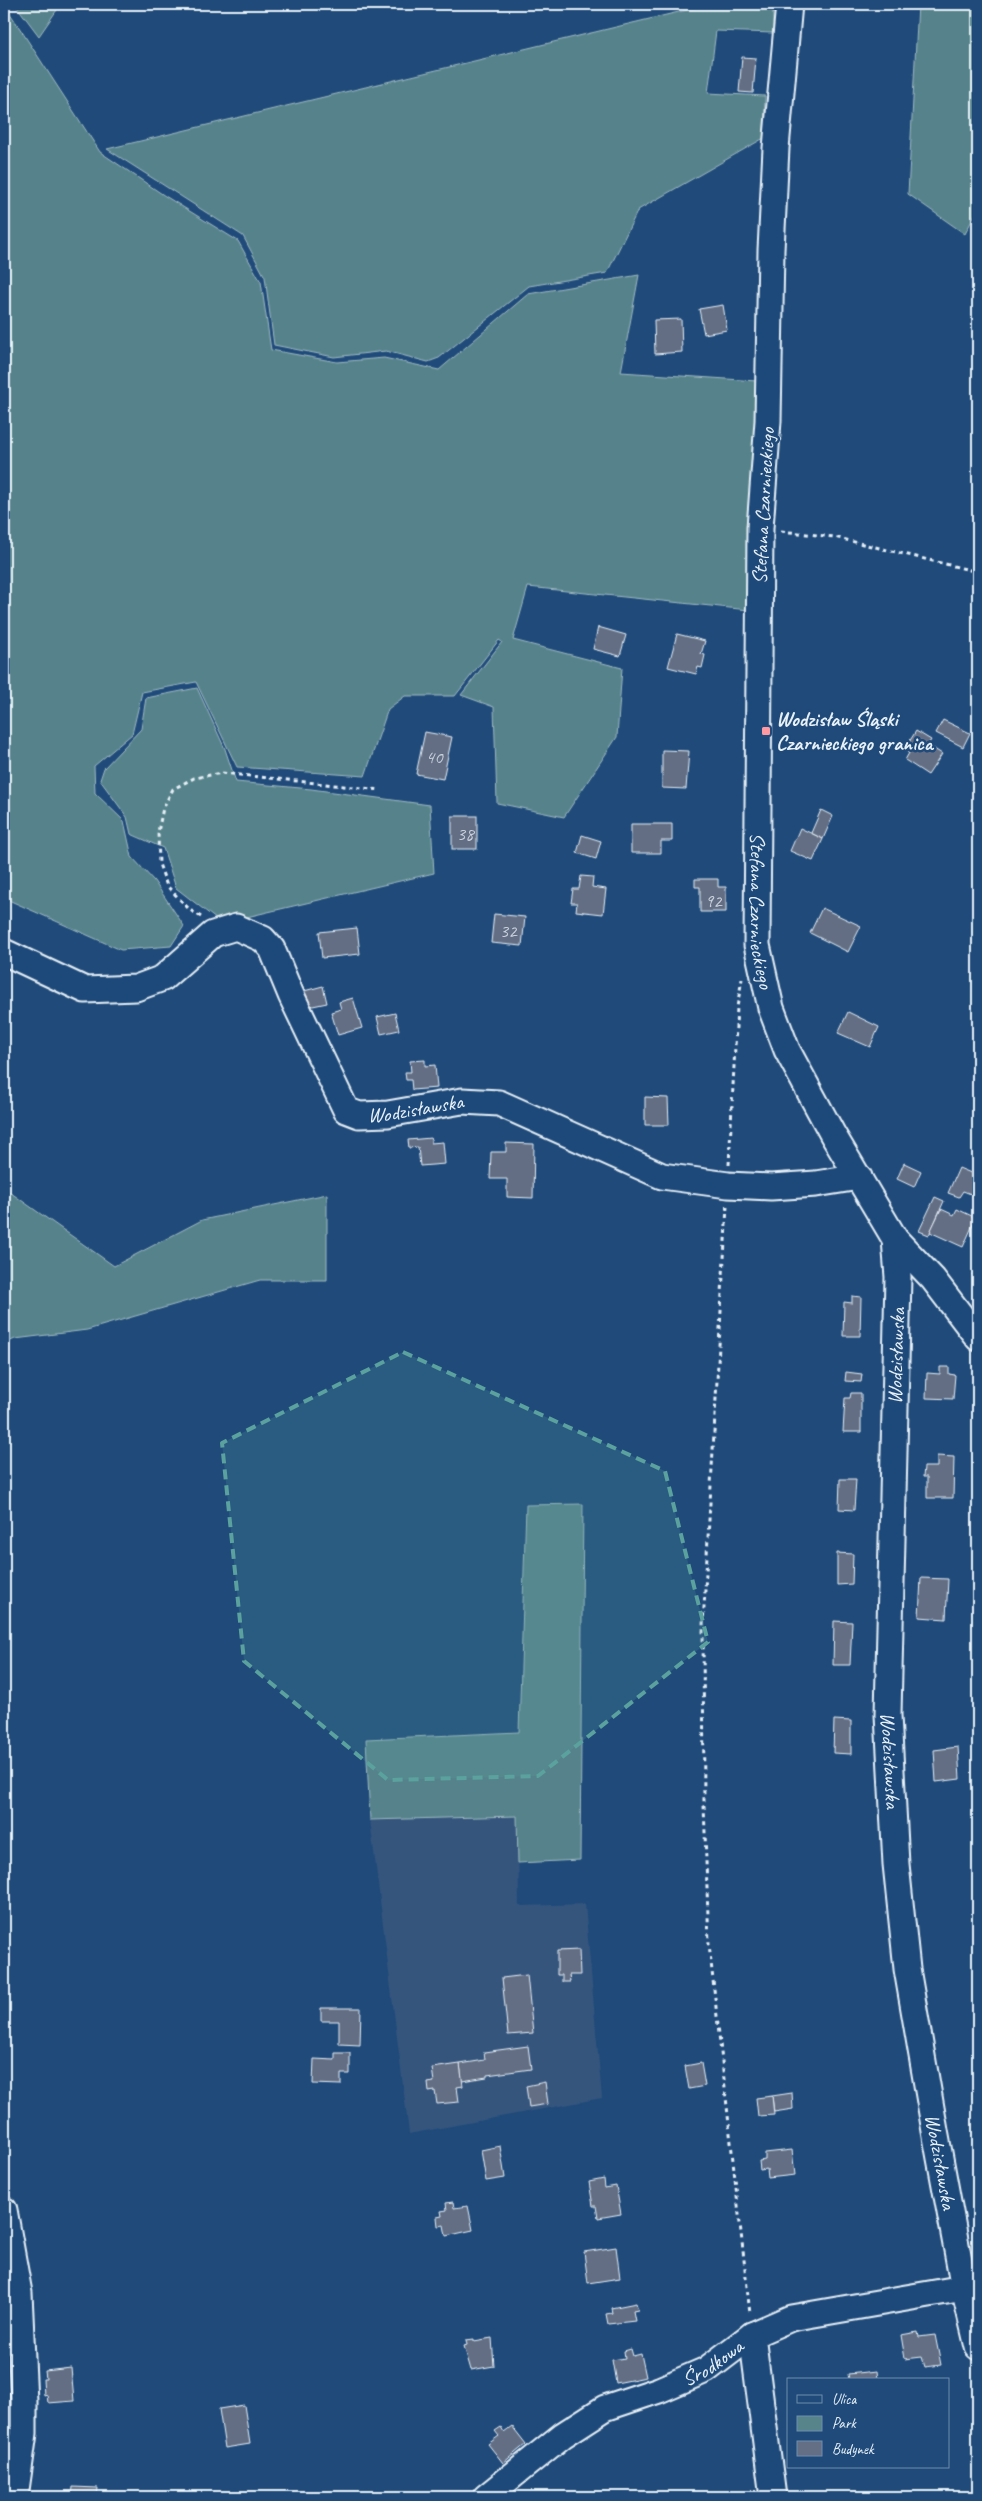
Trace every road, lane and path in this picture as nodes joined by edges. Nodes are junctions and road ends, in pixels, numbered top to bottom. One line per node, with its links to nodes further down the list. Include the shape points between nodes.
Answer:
1 (788, 4): 2 (street, Stefana Czarnieckiego, via 775,166 768,421)
2 (760, 528): 3 (path, via 834,537); 8 (street, Stefana Czarnieckiego, via 756,914 759,962)
3 (978, 572)
4 (382, 790): 5 (path, via 222,773 194,778 173,788 163,808 158,832 159,864 167,886 190,910)
5 (222, 931): 6 (street, via 213,934 162,978 136,988 85,990); 10 (street, Wodzisławska, via 236,927 264,939 272,949 346,1110 359,1115 388,1114 462,1101 499,1103 662,1176)
6 (4, 952)
7 (742, 978): 10 (path, via 737,1007)
8 (770, 1008): 9 (street, Wodzisławska, via 810,1094)
9 (859, 1177): 10 (street, Wodzisławska, via 771,1187); 11 (street, Wodzisławska)
10 (728, 1185): 15 (path, via 703,1625 704,1805 709,1944)
11 (895, 1239): 12 (street, via 933,1279); 14 (street, Wodzisławska, via 898,1277 888,1715 892,1815 907,1969)
12 (978, 1338)
13 (4, 2210): 17 (street, via 18,2294 24,2402 24,2434)
14 (964, 2288): 15 (street, Środkowa, via 791,2318); 16 (street, Wodzisławska)
15 (752, 2335): 18 (street, Środkowa, via 706,2370 605,2408 563,2435); 19 (street)
16 (978, 2347)
17 (15, 2497)
18 (486, 2497)
19 (773, 2497)

